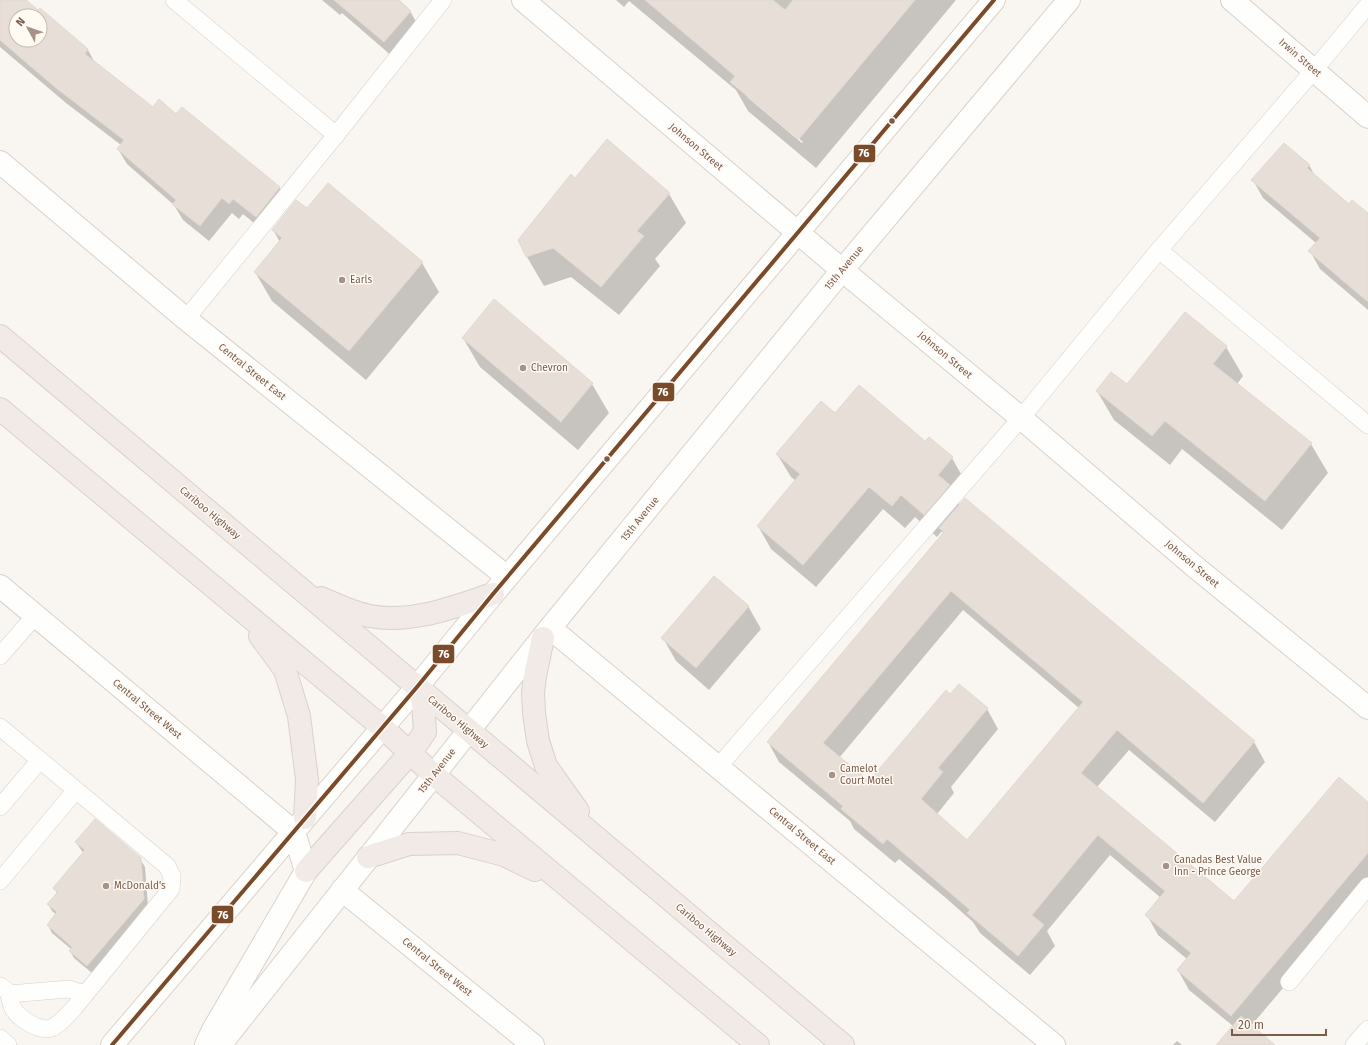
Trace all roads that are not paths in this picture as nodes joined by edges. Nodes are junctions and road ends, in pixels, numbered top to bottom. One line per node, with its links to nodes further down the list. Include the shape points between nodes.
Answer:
1 (174, 0): 10 (lane)
2 (442, 0): 10 (lane)
3 (523, 0): 12 (street, Johnson Street)
4 (994, 0): 12 (street)
5 (1069, 0): 14 (street, 15th Avenue)
6 (1232, 0): 8 (street, Irwin Street)
7 (1368, 5): 8 (lane)
8 (1314, 70): 9 (street, Irwin Street); 13 (lane)
9 (1368, 116)
10 (336, 135): 15 (lane)
11 (0, 162): 15 (street, Central Street East)
12 (798, 233): 14 (street, Johnson Street); 20 (street)
13 (1159, 250): 18 (lane); 19 (lane)
14 (842, 270): 18 (street, Johnson Street); 26 (street, 15th Avenue)
15 (186, 319): 20 (street, Central Street East)
16 (0, 336): 22 (highway, Cariboo Highway)
17 (0, 409): 24 (highway)
18 (1021, 418): 29 (street, Johnson Street, via 1194,566); 35 (lane)
19 (1368, 425)
20 (507, 577): 23 (street)
21 (0, 586): 25 (street, Central Street West)
22 (301, 590): 23 (highway, via 346,609 369,616 394,619 435,613); 28 (highway, Cariboo Highway)
23 (493, 594): 28 (street)
24 (239, 608): 31 (highway); 39 (highway, via 285,670 299,716 307,779)
25 (35, 616): 27 (lane); 39 (street, Central Street West)
26 (547, 633): 32 (street, 15th Avenue); 35 (street, Central Street East); 40 (highway, via 533,693 538,741 546,766)
27 (0, 656)
28 (417, 688): 31 (street); 32 (highway, Cariboo Highway); 33 (highway, via 423,702 425,732)
29 (1368, 708)
30 (0, 727): 34 (lane)
31 (382, 727): 33 (highway); 39 (street)
32 (469, 731): 36 (street, 15th Avenue); 40 (highway, Cariboo Highway)
33 (410, 752): 36 (highway); 42 (highway)
34 (40, 760): 37 (lane); 38 (lane)
35 (718, 767): 61 (street, Central Street East)
36 (434, 775): 41 (street, 15th Avenue); 45 (highway)
37 (76, 790): 43 (lane); 49 (lane, via 167,866 172,876 171,888)
38 (0, 807)
39 (299, 825): 42 (street); 54 (street)
40 (603, 843): 60 (highway, Cariboo Highway)
41 (368, 857): 45 (highway, via 409,844 458,843 504,855); 46 (street, 15th Avenue)
42 (306, 871): 55 (street)
43 (0, 881)
44 (1368, 886): 47 (lane)
45 (569, 887): 50 (highway)
46 (342, 890): 56 (street, 15th Avenue); 57 (street, Central Street West)
47 (1289, 982)
48 (5, 990): 49 (lane, via 39,992 69,989); 49 (lane, via 17,1014 27,1022 49,1029 60,1023)
49 (84, 994)
50 (728, 1020): 58 (highway); 59 (highway)
51 (1368, 1029): 62 (lane)
52 (0, 1038): 53 (lane)
53 (8, 1045)
54 (112, 1045)
55 (206, 1045)
56 (220, 1045)
57 (533, 1045)
58 (738, 1045)
59 (758, 1045)
60 (843, 1045)
61 (1054, 1045)
62 (1354, 1045)

